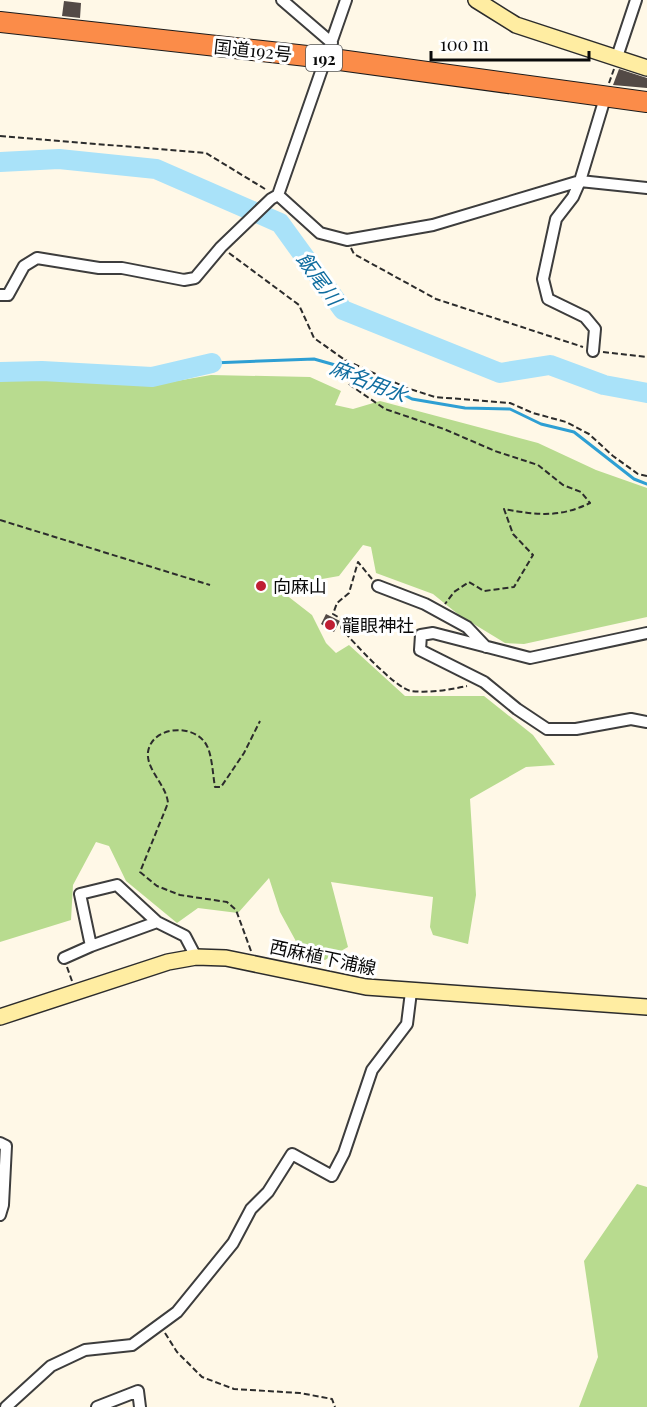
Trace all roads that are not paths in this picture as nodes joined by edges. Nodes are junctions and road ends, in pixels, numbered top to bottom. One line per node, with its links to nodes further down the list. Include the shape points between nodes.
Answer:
1 (282, 0): 6 (street)
2 (346, 0): 6 (street)
3 (476, 0): 7 (main road, via 516,25)
4 (636, 0): 7 (street)
5 (0, 22): 6 (highway, 国道192号 / 192)
6 (329, 50): 9 (highway, 国道192号 / 192); 13 (street)
7 (617, 57): 8 (main road)
8 (647, 68)
9 (605, 98): 10 (highway, 国道192号 / 192); 11 (street)
10 (647, 102)
11 (580, 181): 12 (street); 13 (street, via 433,225 347,240 320,233); 15 (street, via 556,219 543,279 548,299 585,317 595,328)
12 (647, 188)
13 (275, 197): 14 (street, via 223,245 195,278 184,280 37,258 24,266 8,295)
14 (0, 295)
15 (593, 351)
16 (378, 586): 18 (street, via 425,604 467,627)
17 (647, 633): 18 (street, via 531,658)
18 (487, 648): 19 (street, via 433,633 421,635 420,650 484,682 547,729 576,729 631,719)
19 (647, 722)
20 (157, 922): 21 (street); 21 (street, via 117,885 80,894); 22 (street, via 185,936)
21 (91, 946): 23 (street)
22 (196, 957): 24 (main road, 西麻植下浦線, via 226,958 341,983); 26 (main road, 西麻植下浦線, via 168,962)
23 (64, 958)
24 (411, 992): 25 (main road, 西麻植下浦線); 29 (street, via 407,1024 372,1070 344,1153 332,1176 292,1154 268,1192 250,1209 233,1243 177,1312 132,1345 85,1350 51,1366)
25 (647, 1007)
26 (0, 1017)
27 (0, 1143): 28 (street, via 6,1146)
28 (0, 1215)
29 (6, 1407)
30 (97, 1407): 31 (street, via 138,1391)
31 (141, 1407)

